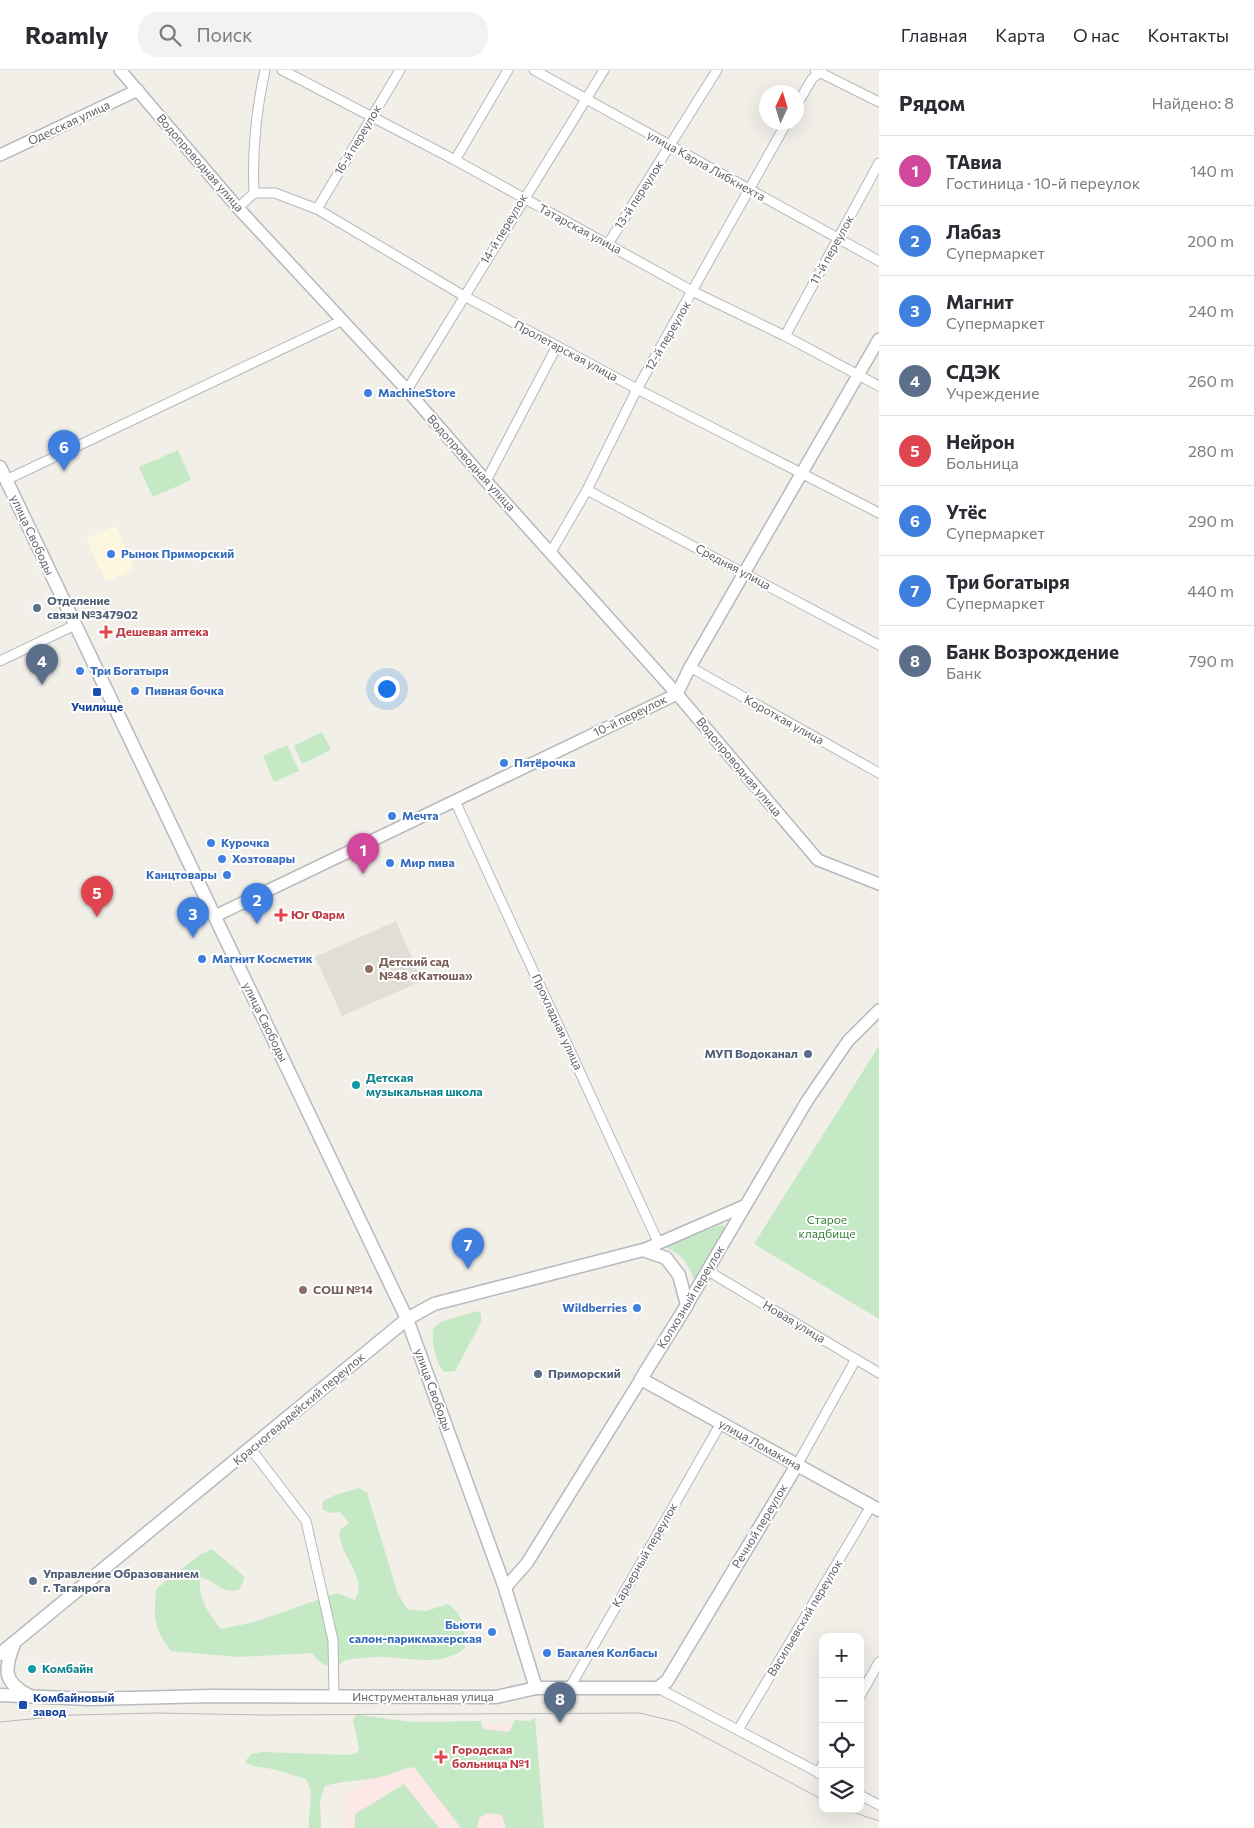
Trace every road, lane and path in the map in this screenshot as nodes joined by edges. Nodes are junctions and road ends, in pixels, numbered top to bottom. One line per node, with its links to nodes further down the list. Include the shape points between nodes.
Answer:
1 (120, 70): 10 (street, Водопроводная улица)
2 (265, 70): 21 (street, via 257,108)
3 (282, 70): 14 (street, Татарская улица)
4 (400, 70): 14 (street, 16-й переулок)
5 (508, 70): 18 (street)
6 (534, 70): 12 (street, улица Карла Либкнехта)
7 (604, 70): 12 (street, 14-й переулок)
8 (717, 70): 16 (street, 13-й переулок)
9 (819, 71): 11 (street); 13 (street)
10 (138, 90): 17 (street, Одесская улица); 23 (street, Водопроводная улица)
11 (804, 92)
12 (586, 98): 16 (street, улица Карла Либкнехта); 22 (street, 14-й переулок)
13 (879, 102)
14 (372, 116): 18 (street, Татарская улица); 24 (street, 16-й переулок)
15 (783, 130): 20 (street, 12-й переулок)
16 (670, 146): 20 (street, улица Карла Либкнехта); 26 (street, 13-й переулок)
17 (0, 155)
18 (455, 160): 22 (street, Татарская улица)
19 (879, 163): 25 (street, 11-й переулок)
20 (749, 190): 25 (street, улица Карла Либкнехта); 28 (street, 12-й переулок)
21 (254, 193): 23 (street); 24 (street, Пролетарская улица, via 275,193)
22 (522, 199): 26 (street, Татарская улица); 29 (street, 14-й переулок)
23 (238, 208): 30 (street, Водопроводная улица)
24 (317, 209): 29 (street, Пролетарская улица)
25 (838, 240): 27 (street, улица Карла Либкнехта); 31 (street, 11-й переулок)
26 (608, 244): 28 (street, Татарская улица)
27 (879, 261)
28 (694, 292): 31 (street, Татарская улица); 36 (street, 12-й переулок)
29 (464, 296): 33 (street, Пролетарская улица); 37 (street, 14-й переулок)
30 (341, 321): 37 (street, Водопроводная улица); 40 (street)
31 (785, 336): 34 (street, Татарская улица)
32 (879, 338): 34 (street, 10-й переулок)
33 (557, 346): 36 (street, Пролетарская улица); 41 (street)
34 (858, 375): 35 (street, Татарская улица); 39 (street, 10-й переулок)
35 (879, 386)
36 (637, 389): 39 (street, Пролетарская улица); 42 (street, 12-й переулок)
37 (407, 390): 41 (street, Водопроводная улица)
38 (0, 467): 40 (main road, улица Свободы)
39 (802, 472): 43 (street, Пролетарская улица); 45 (street, 10-й переулок)
40 (6, 480): 46 (main road, улица Свободы)
41 (486, 481): 44 (street, Водопроводная улица)
42 (587, 490): 44 (street, 12-й переулок); 45 (street, Средняя улица)
43 (879, 513)
44 (551, 552): 50 (street, Водопроводная улица)
45 (744, 573): 47 (street, Средняя улица); 49 (street, 10-й переулок)
46 (75, 625): 48 (street); 54 (main road, улица Свободы)
47 (879, 645)
48 (0, 661)
49 (690, 667): 50 (street, 10-й переулок); 51 (street, Короткая улица)
50 (677, 694): 52 (street, 10-й переулок); 53 (street, Водопроводная улица, via 818,860)
51 (879, 773)
52 (454, 801): 54 (street, 10-й переулок); 57 (street, Прохладная улица)
53 (879, 884)
54 (215, 916): 61 (main road, улица Свободы)
55 (879, 1010): 56 (street, Колхозный переулок, via 848,1041 807,1101)
56 (744, 1206): 57 (street, Красногвардейский переулок); 59 (street, Колхозный переулок)
57 (659, 1244): 58 (street, Красногвардейский переулок)
58 (643, 1250): 60 (main road, via 666,1258 679,1275); 61 (main road, Красногвардейский переулок, via 434,1304)
59 (708, 1271): 60 (street, Колхозный переулок); 62 (street, Новая улица)
60 (687, 1304): 64 (main road, Колхозный переулок)
61 (407, 1319): 66 (main road, Красногвардейский переулок); 69 (main road, улица Свободы)
62 (856, 1359): 63 (street, Новая улица); 67 (street, Речной переулок)
63 (879, 1373)
64 (641, 1379): 65 (main road, улица Ломакина); 69 (street, Колхозный переулок, via 527,1563)
65 (720, 1423): 67 (main road, улица Ломакина); 73 (street, Карьерный переулок)
66 (251, 1449): 70 (main road, Красногвардейский переулок); 79 (street, via 306,1521 333,1640)
67 (797, 1465): 68 (main road, улица Ломакина); 75 (main road, Речной переулок, via 667,1681)
68 (875, 1508): 80 (street, Васильевский переулок)
69 (505, 1588): 74 (main road, улица Свободы)
70 (15, 1642): 71 (main road, Красногвардейский переулок); 78 (main road, via 8,1658 7,1677 16,1688)
71 (0, 1654)
72 (879, 1662): 76 (street)
73 (570, 1687): 74 (main road, Инструментальная улица); 75 (main road, Инструментальная улица)
74 (536, 1688): 79 (main road, Инструментальная улица, via 512,1696 496,1697)
75 (658, 1688): 80 (street, Инструментальная улица)
76 (864, 1689)
77 (0, 1695): 78 (main road, Инструментальная улица)
78 (31, 1696): 79 (main road, Инструментальная улица, via 81,1699)
79 (334, 1697)
80 (738, 1730): 81 (street, Инструментальная улица)
81 (819, 1773)
82 (864, 1797): 83 (street)
83 (879, 1805)

